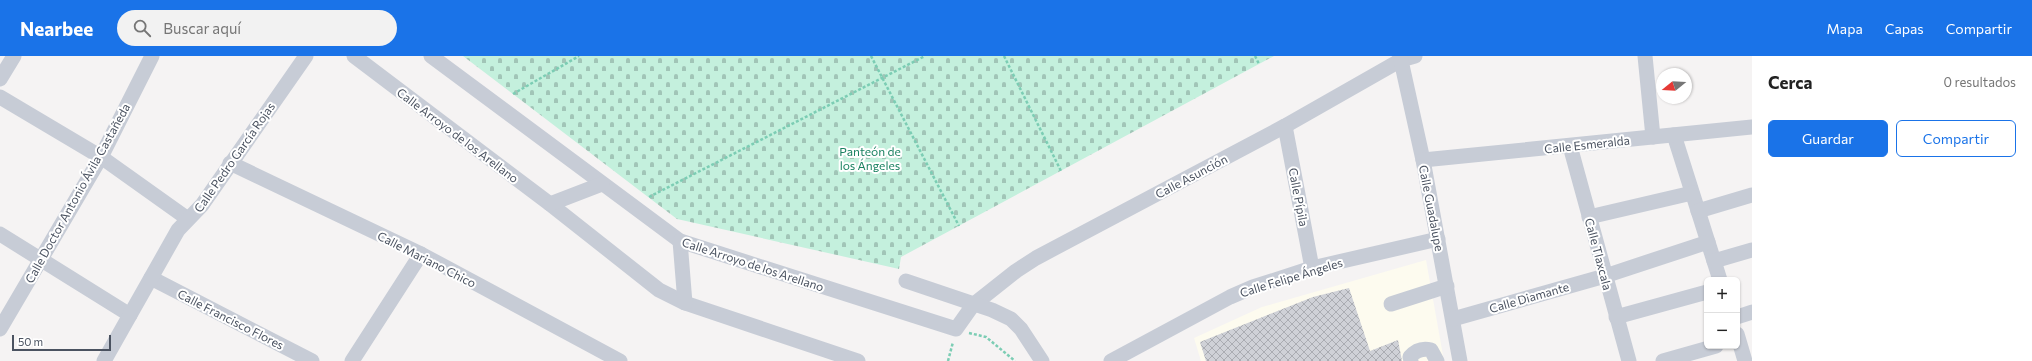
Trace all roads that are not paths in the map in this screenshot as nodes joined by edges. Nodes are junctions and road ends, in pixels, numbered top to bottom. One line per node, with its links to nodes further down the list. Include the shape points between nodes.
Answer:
1 (14, 56): 8 (street)
2 (152, 56): 15 (street, Calle Doctor Antonio Ávila Castañeda)
3 (306, 56): 17 (street, Calle Pedro García Rojas)
4 (354, 56): 21 (street, Calle Arroyo de los Arellano)
5 (431, 56): 18 (street, Calle Arroyo de los Arellano)
6 (1645, 56): 13 (street)
7 (1405, 57): 10 (street, Calle Asunción); 16 (street, Calle Guadalupe)
8 (0, 79)
9 (0, 97): 15 (street)
10 (1285, 126): 33 (street, Calle Pípila); 42 (street, Calle Asunción, via 1036,258)
11 (1752, 127): 12 (street, Calle Esmeralda)
12 (1674, 135): 13 (street, Calle Esmeralda); 19 (street)
13 (1653, 137): 14 (street, Calle Esmeralda)
14 (1570, 146): 16 (street, Calle Esmeralda); 23 (street, Calle Tlaxcala)
15 (101, 157): 24 (street); 31 (street, Calle Doctor Antonio Ávila Castañeda)
16 (1423, 160): 26 (street, Calle Guadalupe)
17 (230, 163): 24 (street, Calle Pedro García Rojas, via 202,205); 30 (street, Calle Mariano Chico)
18 (602, 184): 21 (street); 27 (street, Calle Arroyo de los Arellano)
19 (1692, 193): 22 (street); 23 (street)
20 (1752, 195): 22 (street)
21 (550, 204): 40 (street, Calle Arroyo de los Arellano, via 659,290)
22 (1698, 211): 28 (street)
23 (1589, 217): 34 (street, Calle Tlaxcala)
24 (188, 219): 36 (street, Calle Pedro García Rojas, via 178,230)
25 (0, 234): 31 (street)
26 (1438, 239): 33 (street, Calle Felipe Ángeles); 38 (street, Calle Guadalupe)
27 (680, 241): 40 (street); 42 (street, Calle Arroyo de los Arellano, via 956,329)
28 (1708, 242): 32 (street); 34 (street, Calle Diamante)
29 (1752, 250): 32 (street)
30 (421, 254): 51 (street, Calle Mariano Chico); 55 (street)
31 (40, 260): 44 (street); 48 (street, Calle Doctor Antonio Ávila Castañeda)
32 (1714, 261): 35 (street)
33 (1312, 268): 59 (street, Calle Felipe Ángeles, via 1230,297)
34 (1605, 276): 46 (street, Calle Tlaxcala); 47 (street, Calle Diamante)
35 (1719, 277)
36 (151, 278): 44 (street, Calle Pedro García Rojas); 54 (street, Calle Francisco Flores)
37 (906, 281): 42 (street)
38 (1446, 286): 41 (street); 47 (street, Calle Guadalupe)
39 (1704, 293): 46 (street)
40 (685, 302): 57 (street, Calle Arroyo de los Arellano)
41 (1390, 304)
42 (973, 305): 58 (street, via 1011,319 1022,329)
43 (1752, 312): 45 (street)
44 (130, 315): 53 (street, Calle Pedro García Rojas)
45 (1740, 316)
46 (1616, 317): 52 (street, Calle Tlaxcala)
47 (1453, 319): 62 (street, Calle Guadalupe)
48 (0, 329)
49 (1741, 337): 64 (street)
50 (1705, 349): 63 (street)
51 (598, 356): 56 (street, Calle Mariano Chico)
52 (1625, 360)
53 (104, 361)
54 (312, 361)
55 (352, 361)
56 (620, 361)
57 (858, 361)
58 (1042, 361)
59 (1111, 361)
60 (1411, 361): 61 (street, via 1410,356 1426,349 1435,354)
61 (1437, 361)
62 (1460, 361)
63 (1663, 361)
64 (1745, 361)

